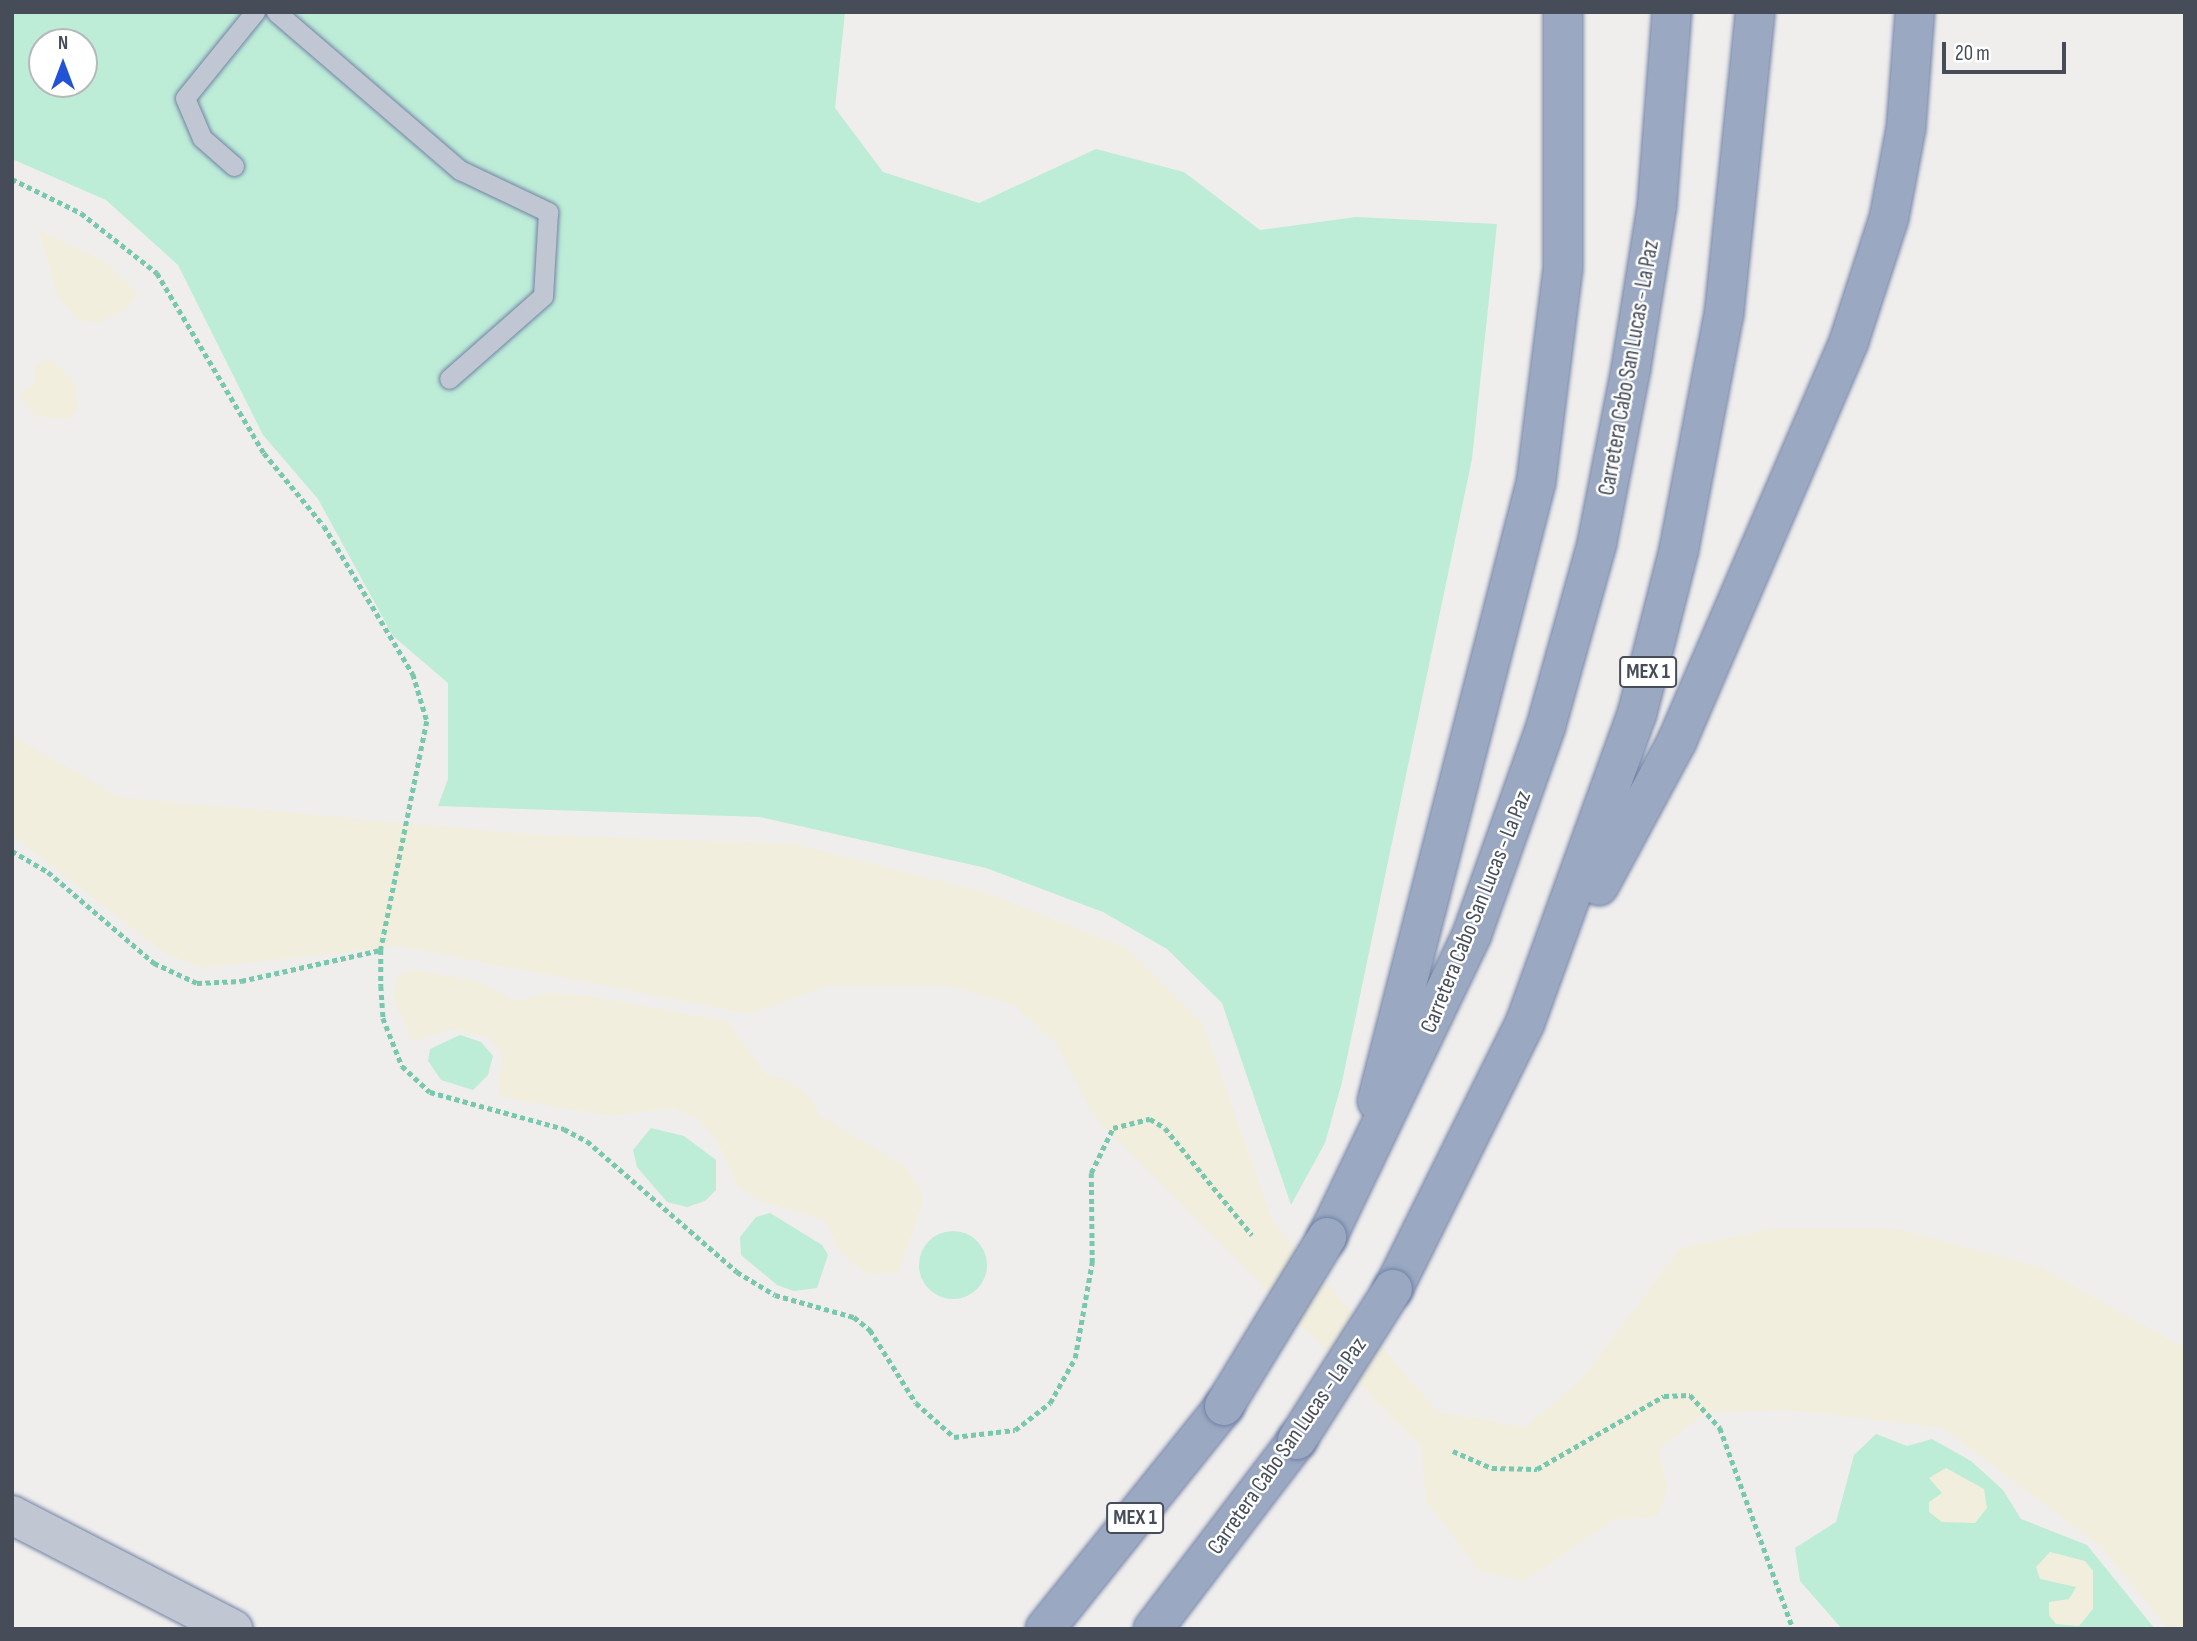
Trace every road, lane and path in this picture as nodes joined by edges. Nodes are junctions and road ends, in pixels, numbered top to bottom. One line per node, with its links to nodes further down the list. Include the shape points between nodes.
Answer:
1 (255, 12): 7 (lane, via 185,98 202,138)
2 (276, 12): 9 (lane, via 460,170 548,212 543,296)
3 (1563, 12): 13 (highway, via 1563,268 1535,482)
4 (1672, 12): 13 (highway, Carretera Cabo San Lucas - La Paz / MEX 1, via 1657,205 1597,543 1513,832)
5 (1755, 12): 12 (highway, Carretera Cabo San Lucas - La Paz / MEX 1, via 1724,314 1679,549 1629,739)
6 (1915, 12): 12 (highway, via 1907,116 1889,218 1849,341 1677,741)
7 (234, 166)
8 (12, 179): 11 (path, via 81,213 157,273 264,453 324,526 413,674 426,721)
9 (449, 379)
10 (12, 851): 11 (path, via 48,872 154,963 197,984 241,981)
11 (381, 950): 14 (path, via 383,1018 402,1066 430,1092 564,1129 587,1141 737,1272 775,1295 854,1317 870,1330 916,1404 954,1437 1014,1430 1050,1403 1075,1358 1088,1303 1091,1173 1113,1128 1150,1119 1165,1128)
12 (1525, 1023): 19 (highway, Carretera Cabo San Lucas - La Paz / MEX 1, bridge, via 1393,1289 1297,1440)
13 (1361, 1171): 18 (highway, Carretera Cabo San Lucas - La Paz / MEX 1, bridge, via 1327,1237 1224,1406)
14 (1252, 1234)
15 (1452, 1451): 20 (path, via 1492,1468 1537,1469 1664,1396 1690,1395 1720,1428)
16 (12, 1515): 17 (street)
17 (233, 1629)
18 (1045, 1629)
19 (1153, 1629)
20 (1793, 1629)

